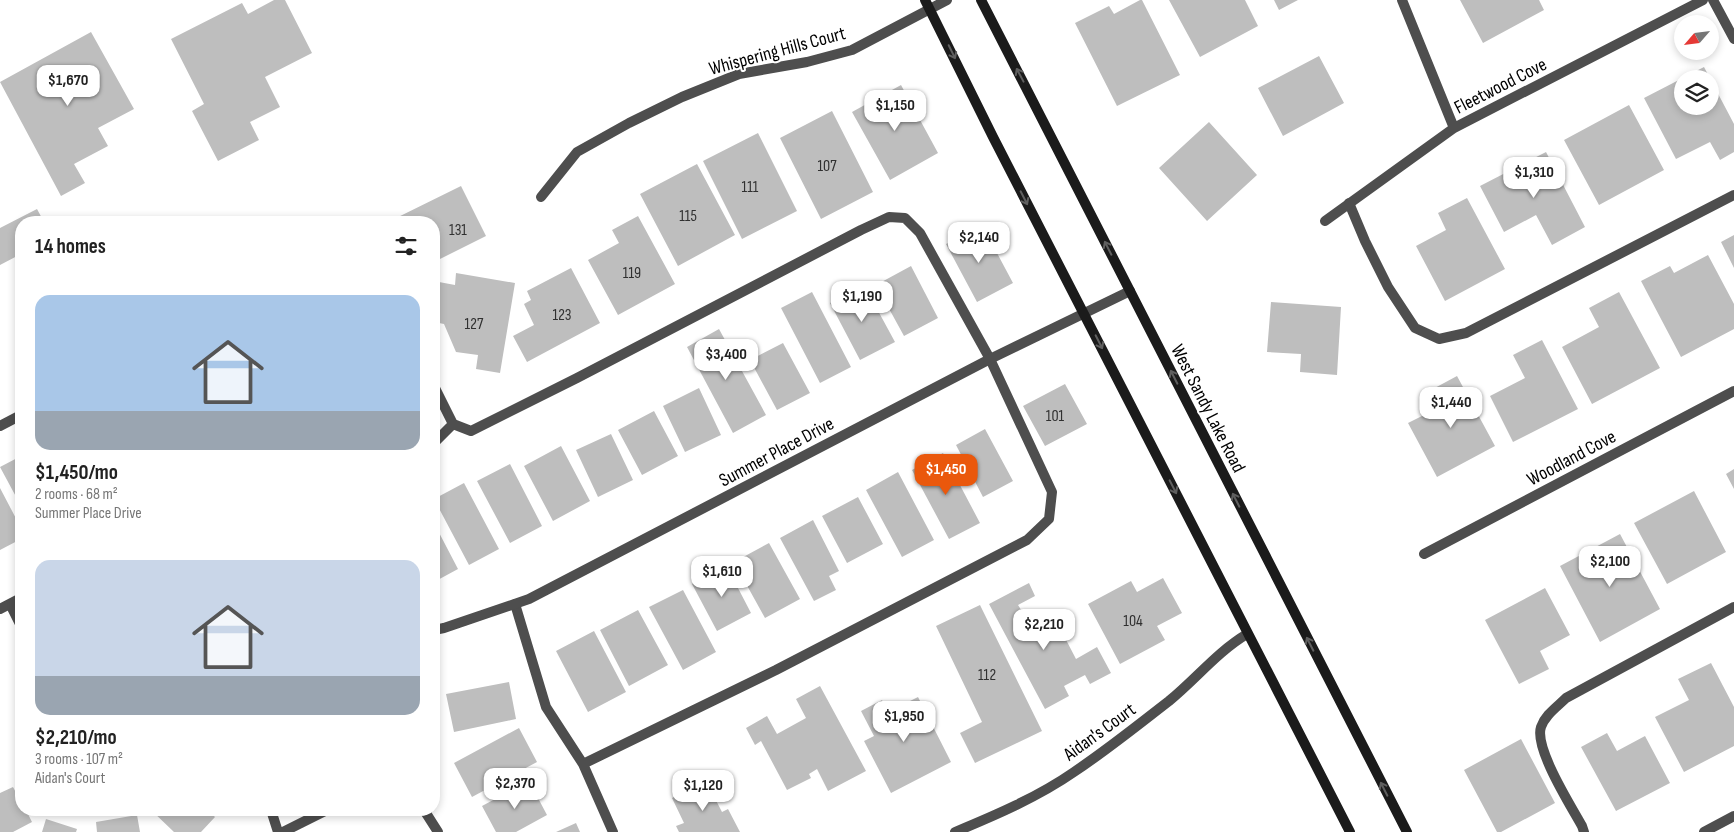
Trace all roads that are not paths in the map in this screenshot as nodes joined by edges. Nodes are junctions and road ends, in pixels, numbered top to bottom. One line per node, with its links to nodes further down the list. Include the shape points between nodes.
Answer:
1 (947, 0): 6 (street, Whispering Hills Court)
2 (981, 0): 13 (main road, West Sandy Lake Road, one-way to 2)
3 (1402, 0): 8 (street)
4 (1703, 0): 8 (street, Fleetwood Cove)
5 (1713, 0): 7 (street)
6 (928, 4): 10 (street, Whispering Hills Court, via 852,50 739,74 629,122 577,152); 14 (main road, one-way to 14)
7 (1734, 39)
8 (1454, 128): 11 (street, Fleetwood Cove)
9 (1734, 195): 11 (street, via 1466,333 1439,339 1415,328 1388,287)
10 (542, 197)
11 (1349, 203): 12 (street, Fleetwood Cove)
12 (1325, 221)
13 (1130, 291): 14 (street, Summer Place Drive); 42 (main road, West Sandy Lake Road, one-way to 13)
14 (1085, 313): 15 (street, Summer Place Drive); 30 (main road, one-way to 30)
15 (990, 359): 19 (street, via 920,234 905,218 889,217 471,431); 25 (street, Summer Place Drive); 31 (street, via 1052,492 1049,520 1027,540 776,670)
16 (1734, 391): 22 (street, Woodland Cove)
17 (440, 398): 19 (street)
18 (15, 419): 20 (street)
19 (453, 424): 21 (street)
20 (0, 426)
21 (440, 437)
22 (1424, 554)
23 (15, 601): 24 (street)
24 (10, 604): 27 (street); 28 (street)
25 (515, 604): 29 (street, Summer Place Drive); 31 (street, via 546,707)
26 (1734, 607): 43 (street, via 1566,698 1549,715 1541,728 1544,754)
27 (0, 609)
28 (15, 614)
29 (440, 629)
30 (1247, 634): 40 (street, Aidan's Court, via 1231,644 1173,698 1074,772 994,816); 41 (main road)
31 (583, 764): 39 (street)
32 (273, 816): 36 (street)
33 (315, 816): 37 (street)
34 (428, 816): 38 (street)
35 (1734, 816): 44 (street)
36 (278, 832)
37 (283, 832)
38 (438, 832)
39 (613, 832)
40 (955, 832)
41 (1350, 832)
42 (1406, 832)
43 (1584, 832)
44 (1704, 832)

